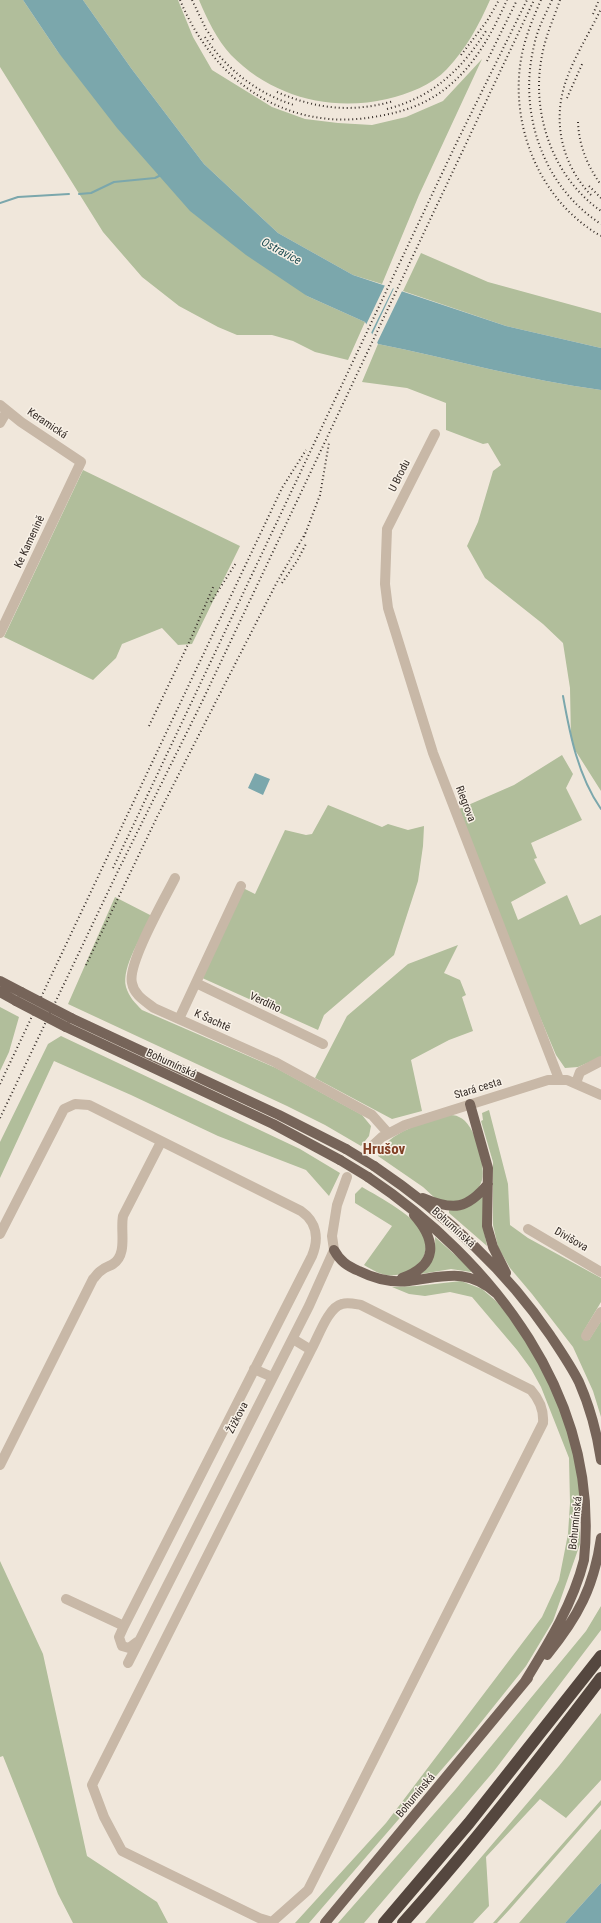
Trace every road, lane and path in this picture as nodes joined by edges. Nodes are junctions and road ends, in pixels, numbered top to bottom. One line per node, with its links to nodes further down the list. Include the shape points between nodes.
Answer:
1 (3, 408): 2 (street); 4 (street, Keramická)
2 (0, 423)
3 (434, 434): 5 (street, U Brodu)
4 (81, 462): 6 (street, Ke Kamenině)
5 (387, 529): 16 (street, Riegrova, via 385,584 388,608 430,746)
6 (0, 633)
7 (175, 878): 12 (street, K Šachtě, via 135,961 131,983 137,995 154,1008)
8 (241, 886): 10 (street)
9 (0, 981): 13 (main road, Bohumínská, bridge)
10 (196, 983): 12 (street); 14 (street, Verdiho)
11 (0, 992): 13 (main road, Bohumínská, bridge, via 16,1002)
12 (179, 1019): 20 (street, K Šachtě, via 275,1062 363,1110 376,1118)
13 (68, 1022): 25 (main road, Bohumínská, bridge, via 279,1115 346,1149); 26 (main road, Bohumínská, bridge, via 340,1160)
14 (323, 1044)
15 (601, 1061): 17 (street, via 580,1072)
16 (559, 1079): 17 (street, Stará cesta); 19 (street, Stará cesta)
17 (576, 1083): 18 (street, Stará cesta)
18 (601, 1095)
19 (470, 1104): 20 (street, Stará cesta, via 414,1121); 24 (main road, via 484,1150)
20 (388, 1133): 22 (street, Stará cesta)
21 (161, 1142): 28 (street, via 89,1105 75,1104 64,1109); 39 (street, via 301,1212 314,1226 316,1240 312,1256); 42 (street, via 123,1216 120,1255 114,1264 102,1269 93,1279)
22 (368, 1150)
23 (347, 1177): 29 (street, Žižkova, via 337,1205 332,1236)
24 (488, 1184): 25 (main road, via 473,1200 459,1205 430,1201); 32 (main road, via 487,1226 499,1261)
25 (403, 1186): 32 (main road, Bohumínská, via 464,1237)
26 (396, 1196): 31 (main road, via 425,1229 431,1244 428,1258 418,1270); 34 (main road, Bohumínská, via 456,1246)
27 (528, 1229): 30 (street, Divišova)
28 (0, 1234)
29 (334, 1250): 31 (main road, via 341,1261 356,1270 379,1279); 36 (street, Žižkova)
30 (601, 1272)
31 (393, 1281): 34 (main road, via 409,1281 448,1274 470,1278 494,1291)
32 (516, 1290): 41 (main road, Bohumínská, via 550,1335 578,1381 595,1428)
33 (601, 1312): 35 (street)
34 (522, 1316): 37 (main road, Bohumínská)
35 (586, 1336)
36 (292, 1339): 38 (street); 40 (street, Žižkova)
37 (545, 1347)
38 (312, 1350): 38 (street, via 92,1785 104,1817 122,1850 272,1922 308,1890 543,1423 544,1415 537,1397 530,1390 361,1305 342,1304 335,1308)
39 (254, 1369): 40 (street); 46 (street, via 187,1506)
40 (272, 1377): 47 (street, Žižkova)
41 (601, 1460)
42 (0, 1465)
43 (590, 1469): 51 (main road, Bohumínská, via 591,1523 580,1574 558,1625)
44 (601, 1538): 51 (main road, Bohumínská, via 593,1578 578,1612 565,1633)
45 (66, 1599): 46 (street)
46 (124, 1626): 47 (street, via 119,1640 124,1648 132,1647)
47 (144, 1634): 49 (street, Žižkova)
48 (601, 1656): 53 (highway, via 469,1823)
49 (128, 1663)
50 (601, 1678): 54 (highway, via 486,1827)
51 (524, 1683): 52 (main road, Bohumínská)
52 (325, 1923)
53 (384, 1923)
54 (403, 1923)

